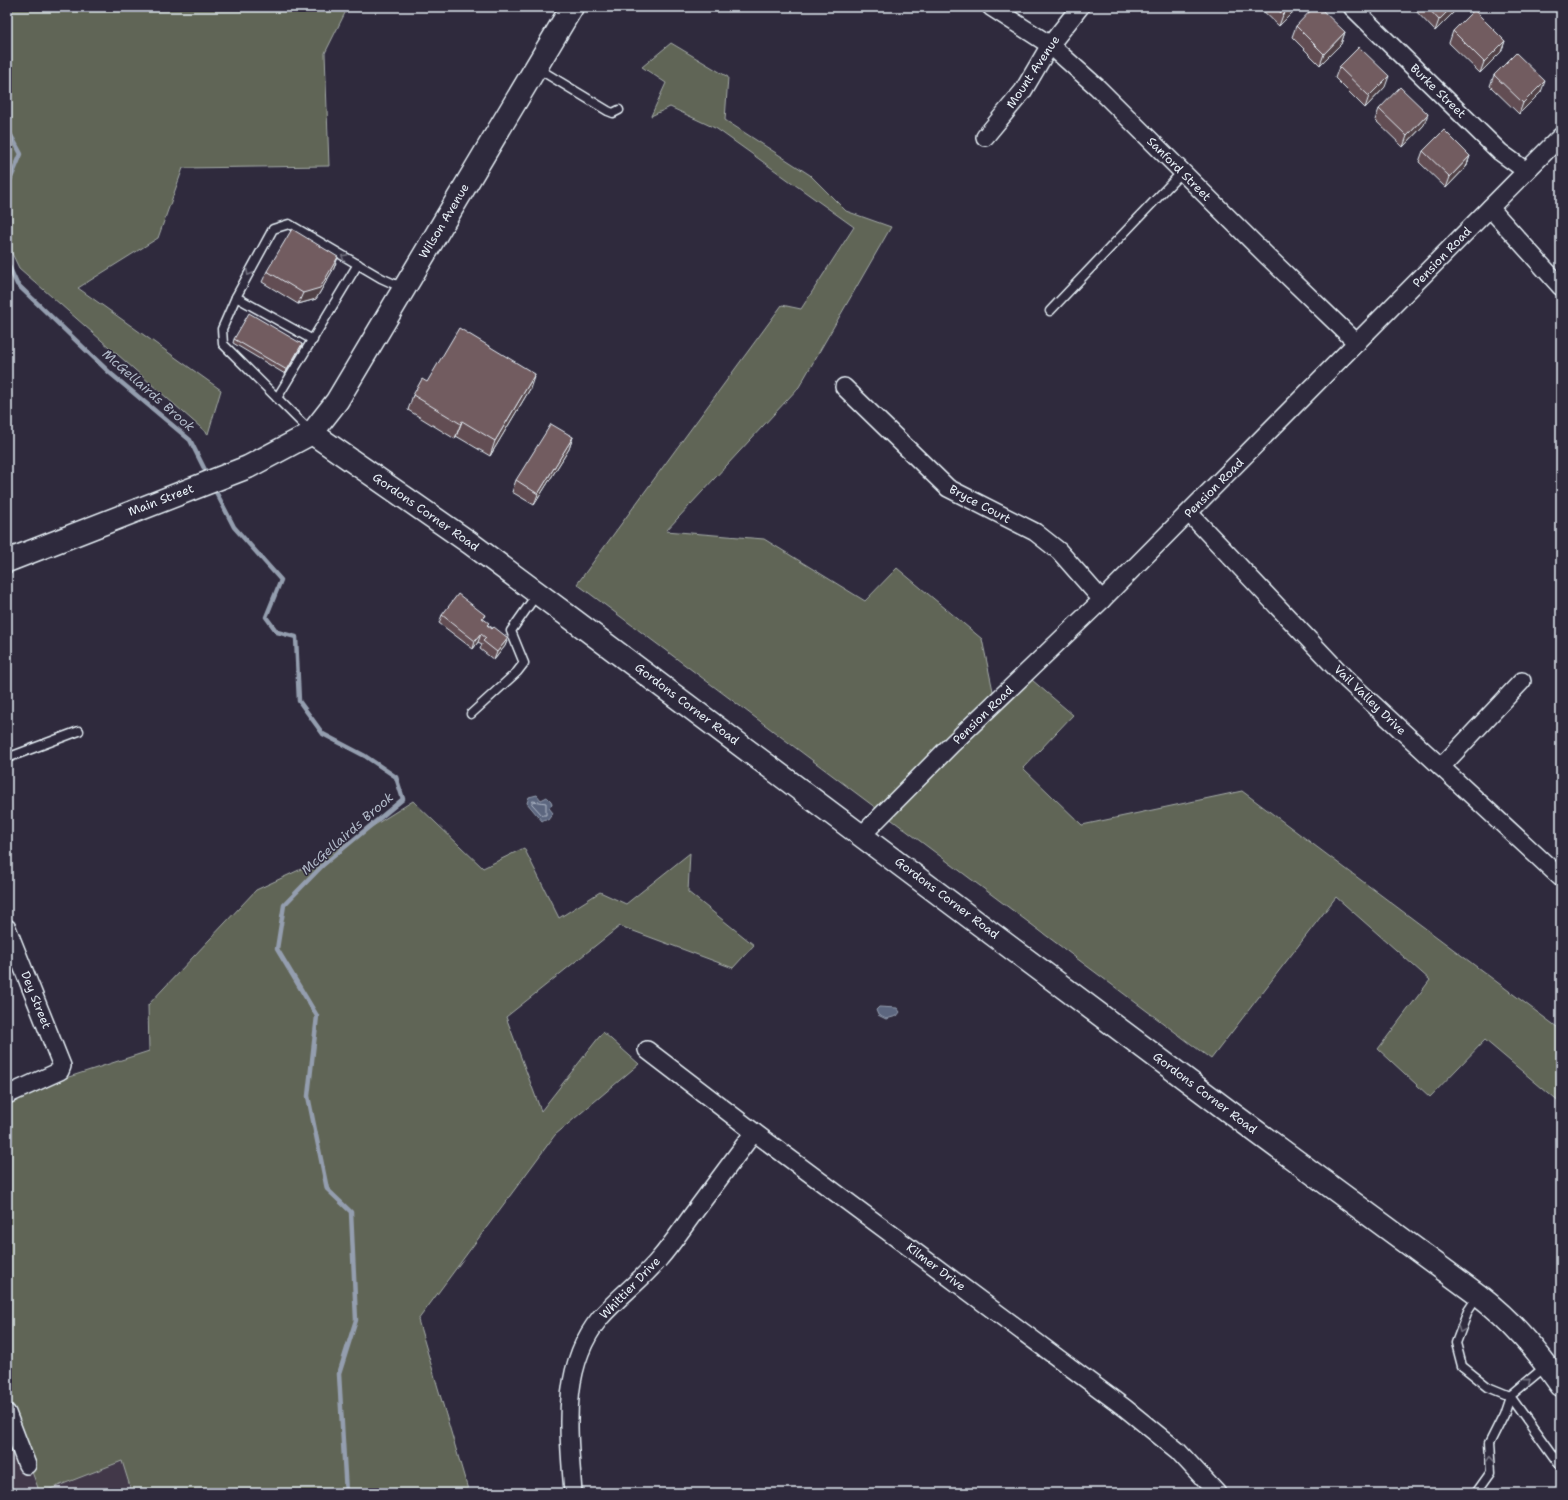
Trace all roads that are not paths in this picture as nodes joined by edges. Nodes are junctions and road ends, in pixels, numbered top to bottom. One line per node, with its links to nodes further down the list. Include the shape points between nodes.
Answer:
1 (572, 7): 6 (street, Wilson Avenue)
2 (992, 7): 5 (street, Sanford Street)
3 (1080, 7): 5 (street, Mount Avenue)
4 (1352, 7): 10 (street, Burke Street, via 1500,152)
5 (1050, 45): 8 (street, Mount Avenue, via 1023,91); 11 (street, Sanford Street, via 1097,87)
6 (536, 67): 7 (lane, via 608,111 613,113); 15 (street, Wilson Avenue)
7 (619, 110)
8 (985, 136)
9 (1561, 136): 10 (street, Pension Road)
10 (1526, 171): 12 (street, Pension Road)
11 (1182, 172): 17 (lane); 19 (street, Sanford Street)
12 (1490, 208): 14 (street); 19 (street, Pension Road)
13 (358, 264): 15 (lane); 16 (lane, one-way to 16, via 289,224 273,229); 18 (lane)
14 (1561, 287)
15 (403, 288): 22 (street, Wilson Avenue, via 337,400)
16 (236, 297): 18 (lane); 21 (lane, via 222,329 223,344)
17 (1050, 310)
18 (312, 340): 21 (lane)
19 (1357, 343): 23 (street, Pension Road)
20 (844, 388): 26 (street, Bryce Court, via 948,488 1035,532 1060,551)
21 (278, 398): 22 (lane)
22 (312, 433): 24 (street, Main Street, via 234,472); 25 (street, Gordons Corner Road)
23 (1188, 513): 26 (street, Pension Road); 31 (street, Vail Valley Drive, via 1347,680)
24 (7, 561)
25 (538, 593): 28 (lane, via 512,631 524,663); 32 (street, Gordons Corner Road)
26 (1102, 600): 32 (street, Pension Road, via 952,744)
27 (1522, 681): 31 (street)
28 (471, 714)
29 (79, 731): 30 (lane)
30 (7, 758)
31 (1441, 767): 33 (street, Vail Valley Drive)
32 (862, 835): 39 (street, Gordons Corner Road, via 1209,1097)
33 (1561, 878)
34 (7, 928): 35 (street, Dey Street)
35 (13, 962): 37 (street, Dey Street, via 62,1066 60,1072)
36 (648, 1050): 38 (street, Kilmer Drive)
37 (7, 1095)
38 (754, 1132): 46 (street, Whittier Drive, via 661,1257 611,1306 587,1338 576,1365 569,1395 568,1426); 47 (street, Kilmer Drive, via 1131,1412 1178,1451)
39 (1478, 1295): 40 (street, Gordons Corner Road, via 1501,1312 1522,1333); 42 (lane, one-way to 42, via 1468,1311 1456,1343 1462,1366 1488,1387)
40 (1547, 1365): 41 (street, Gordons Corner Road); 42 (lane, one-way to 40)
41 (1561, 1385)
42 (1510, 1396): 45 (lane); 48 (lane, one-way to 42, via 1491,1472 1490,1444)
43 (7, 1413): 44 (street)
44 (27, 1465)
45 (1561, 1467)
46 (573, 1493)
47 (1217, 1493)
48 (1476, 1493)

